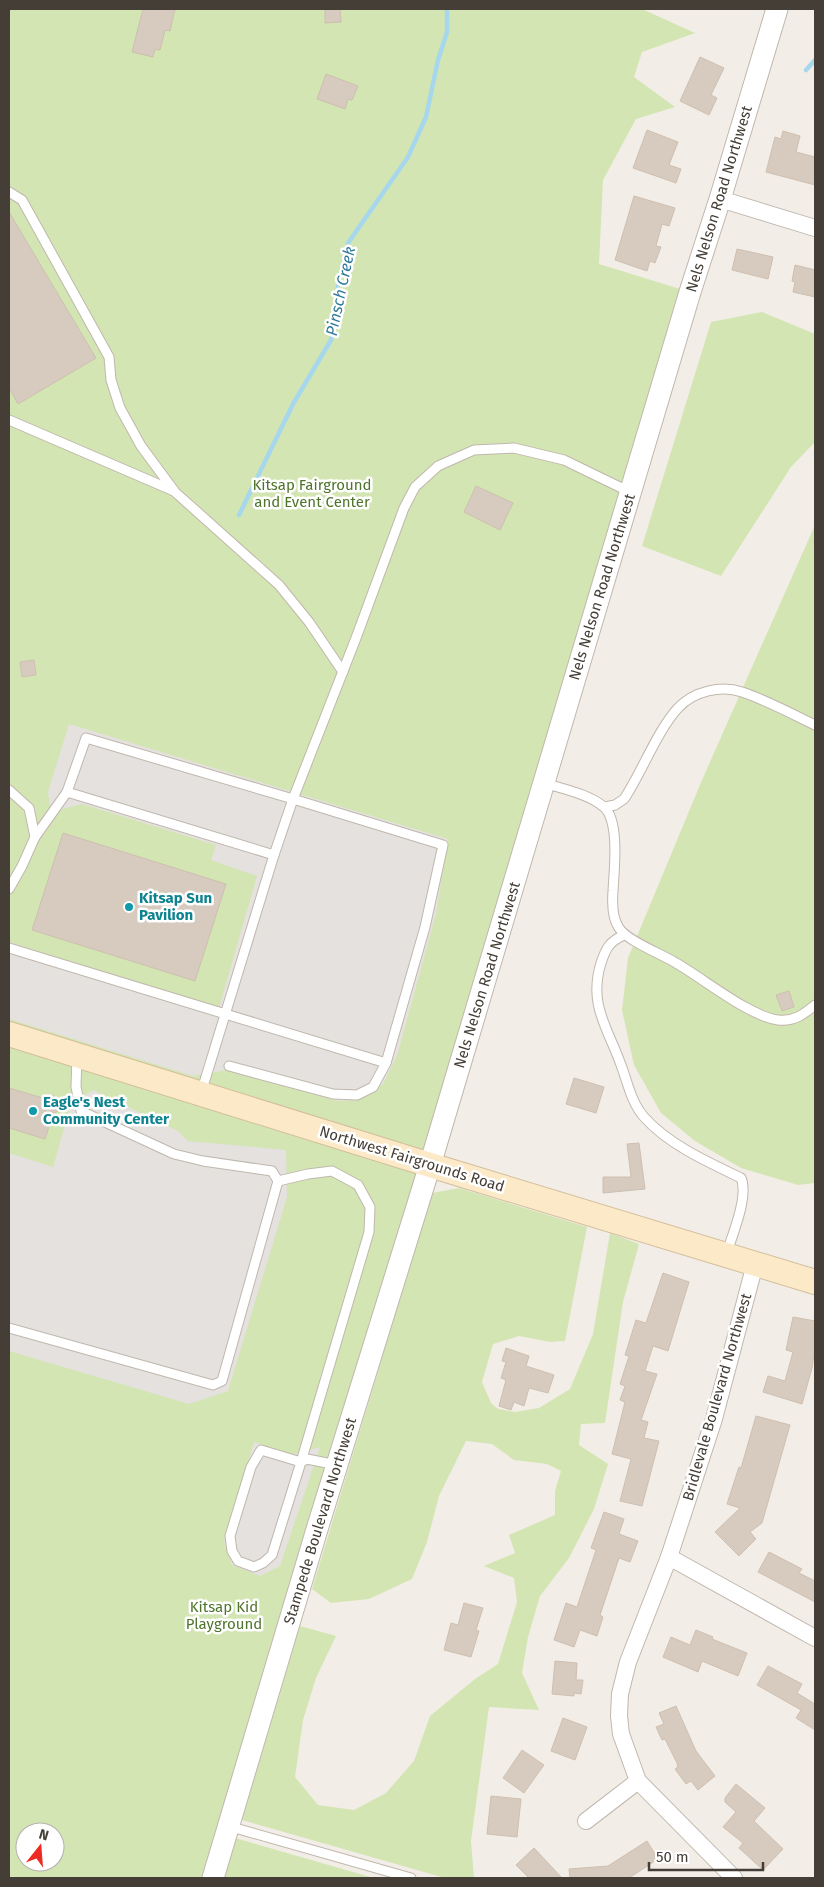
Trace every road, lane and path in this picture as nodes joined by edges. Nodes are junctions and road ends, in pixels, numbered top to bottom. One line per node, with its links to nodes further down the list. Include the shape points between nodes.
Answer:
1 (777, 9): 3 (street, Nels Nelson Road Northwest)
2 (9, 192): 6 (lane, via 22,200 58,264 109,357 111,380 120,408 141,446)
3 (720, 199): 4 (street); 7 (street, Nels Nelson Road Northwest)
4 (815, 228)
5 (9, 420): 6 (lane)
6 (175, 492): 8 (lane, via 279,586 309,622)
7 (631, 492): 8 (lane, via 564,460 514,448 474,450 438,466 415,487 404,508); 10 (street, Nels Nelson Road Northwest)
8 (343, 672): 13 (lane)
9 (815, 725): 14 (lane, via 741,692 702,692 679,707 667,723 624,799)
10 (544, 783): 14 (lane); 27 (street, Nels Nelson Road Northwest)
11 (9, 790): 15 (lane, via 29,808)
12 (67, 792): 13 (lane, via 86,738); 15 (lane); 16 (lane)
13 (293, 799): 16 (lane); 24 (lane, via 443,845 425,927)
14 (605, 807): 18 (lane, via 613,827 613,913)
15 (35, 837): 17 (lane)
16 (274, 856): 21 (lane)
17 (9, 889)
18 (624, 935): 20 (lane, via 766,1017 781,1021 800,1018); 29 (lane, via 612,941 600,968 596,997 602,1020 633,1101 644,1116 677,1144 741,1178 743,1197)
19 (9, 948): 21 (lane)
20 (815, 1005)
21 (225, 1014): 24 (lane); 26 (lane)
22 (9, 1034): 23 (main road, Northwest Fairgrounds Road)
23 (77, 1055): 26 (main road, Northwest Fairgrounds Road); 28 (lane, via 76,1087 81,1111 174,1154 272,1171)
24 (386, 1062): 25 (lane, via 372,1087 357,1095 332,1094)
25 (229, 1066)
26 (201, 1093): 27 (main road, Northwest Fairgrounds Road)
27 (430, 1165): 29 (main road, Northwest Fairgrounds Road); 34 (street, Stampede Boulevard Northwest)
28 (278, 1182): 32 (lane, via 222,1381 214,1385); 33 (lane, via 332,1171 358,1185 370,1208 369,1232)
29 (726, 1255): 30 (main road, Northwest Fairgrounds Road)
30 (755, 1264): 31 (main road, Northwest Fairgrounds Road); 35 (street, Bridlevale Boulevard Northwest, via 714,1418)
31 (815, 1282)
32 (9, 1328)
33 (300, 1462): 33 (lane, via 272,1554 254,1567 238,1561 232,1551 230,1536 251,1467 261,1450); 34 (lane, via 307,1459)
34 (337, 1465): 39 (street, Stampede Boulevard Northwest)
35 (669, 1557): 36 (street); 37 (street, Bridlevale Boulevard Northwest, via 628,1662 620,1694 618,1716)
36 (815, 1638)
37 (638, 1781): 38 (street); 42 (street, Bridlevale Boulevard Northwest)
38 (586, 1821)
39 (228, 1826): 40 (street, Stampede Boulevard Northwest); 41 (lane)
40 (212, 1878)
41 (411, 1878)
42 (734, 1878)

